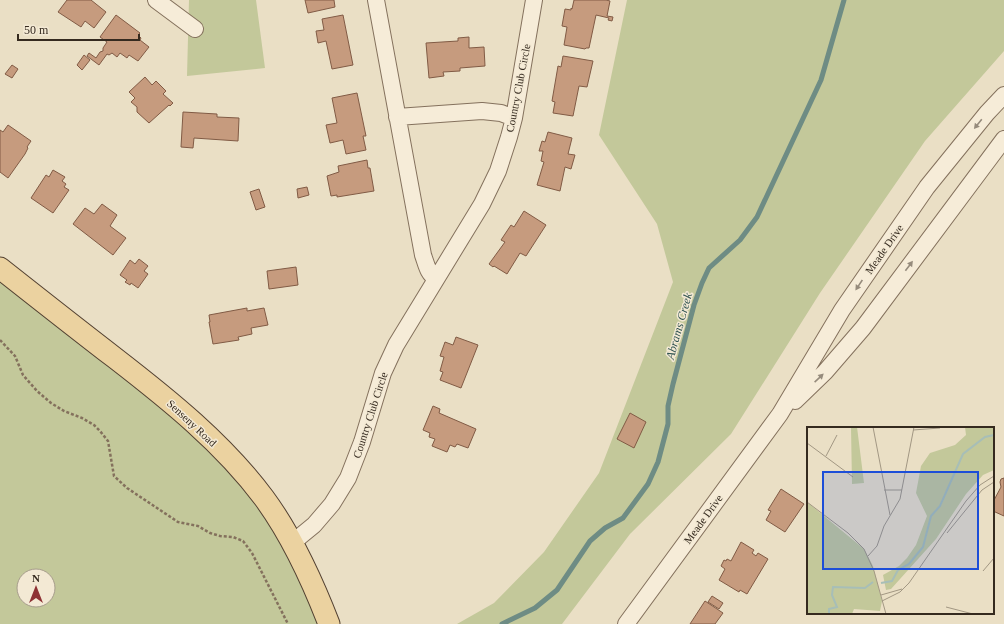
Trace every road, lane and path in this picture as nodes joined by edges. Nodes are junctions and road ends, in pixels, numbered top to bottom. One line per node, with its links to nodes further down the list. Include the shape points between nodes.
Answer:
1 (156, 0): 4 (street)
2 (376, 0): 6 (street)
3 (534, 0): 7 (street, Country Club Circle)
4 (195, 29)
5 (1004, 95): 12 (street, Meade Drive, one-way to 12, via 927,187 900,225 842,310)
6 (397, 117): 7 (street, via 482,111 501,113); 10 (street, via 423,255 428,271)
7 (514, 118): 10 (street, Country Club Circle, via 498,171 482,204)
8 (1004, 139): 12 (street, Meade Drive, one-way to 8, via 825,372 863,328)
9 (0, 268): 13 (main road, Senseny Road, via 161,394 200,429 227,455 264,498)
10 (436, 278): 13 (street, Country Club Circle, via 396,345 383,373 348,478 328,510)
11 (0, 340): 14 (path, via 37,391 51,403 100,430 108,441 114,476 127,488 178,522 243,541 252,553)
12 (780, 414): 16 (street, Meade Drive)
13 (292, 543): 15 (main road, Senseny Road)
14 (288, 624)
15 (329, 624)
16 (626, 624)

